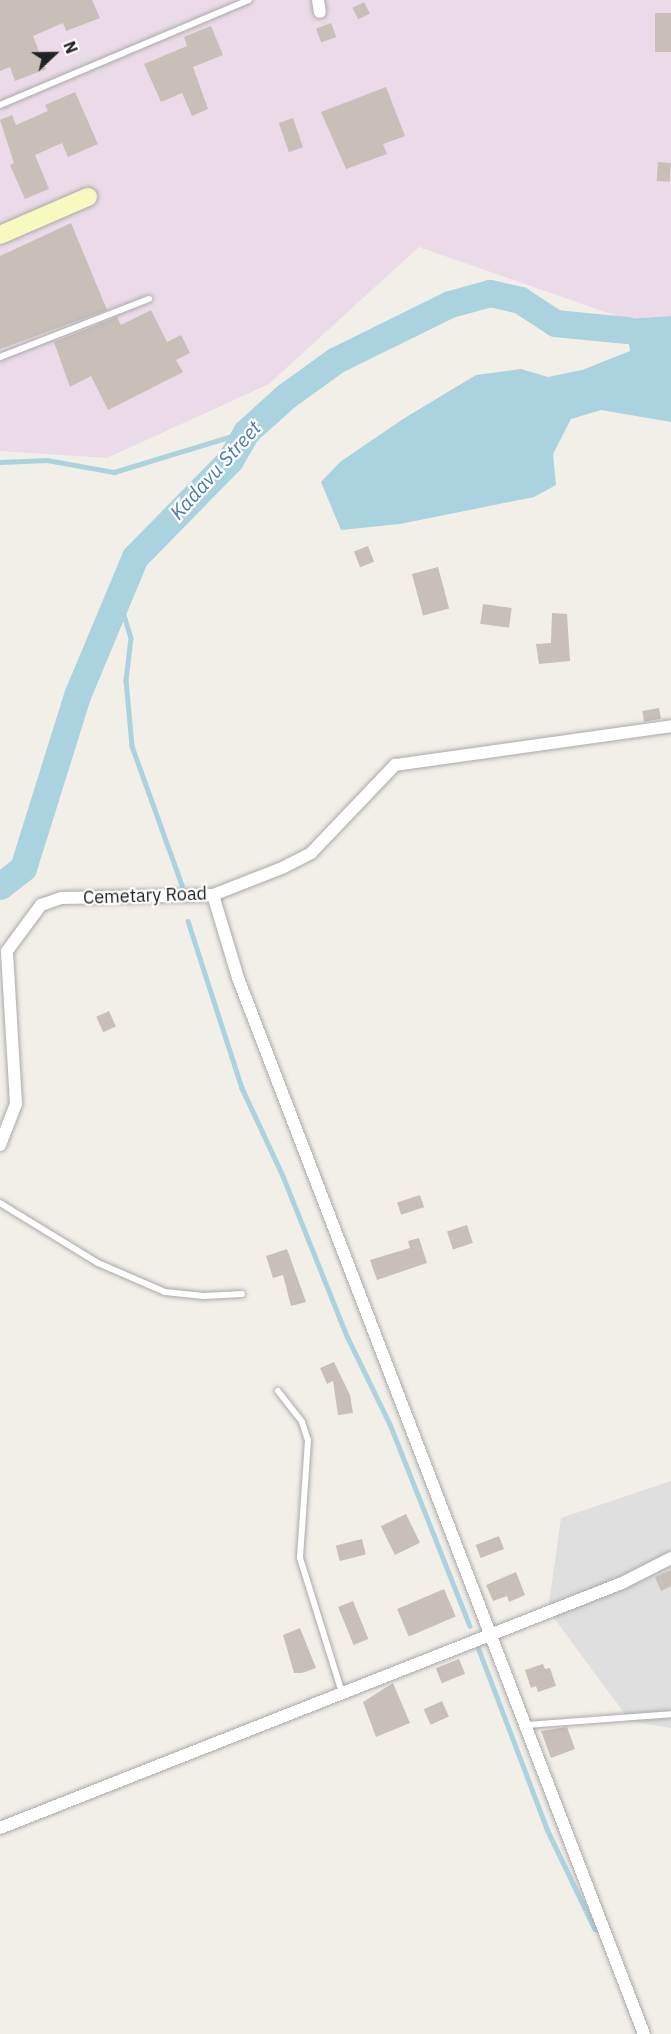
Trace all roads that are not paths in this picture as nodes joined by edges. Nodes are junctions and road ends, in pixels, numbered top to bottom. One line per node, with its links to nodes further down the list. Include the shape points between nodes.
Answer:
1 (249, 0): 2 (lane)
2 (0, 105)
3 (88, 197): 4 (street)
4 (0, 235)
5 (149, 299): 6 (lane)
6 (0, 357)
7 (671, 726): 8 (street, Cemetary Road, via 395,765 311,854)
8 (213, 895): 9 (street, Cemetary Road, via 61,898 41,905 23,926 7,951 16,1104); 14 (street, via 238,978)
9 (0, 1145)
10 (0, 1203): 11 (lane, via 98,1263 165,1292)
11 (242, 1294)
12 (278, 1391): 15 (lane, via 302,1422 308,1440 300,1558)
13 (671, 1558): 14 (street, via 622,1583)
14 (488, 1635): 15 (street); 17 (street)
15 (342, 1693): 18 (street)
16 (671, 1714): 17 (lane, via 568,1718)
17 (523, 1725): 19 (street)
18 (0, 1828)
19 (644, 2034)

